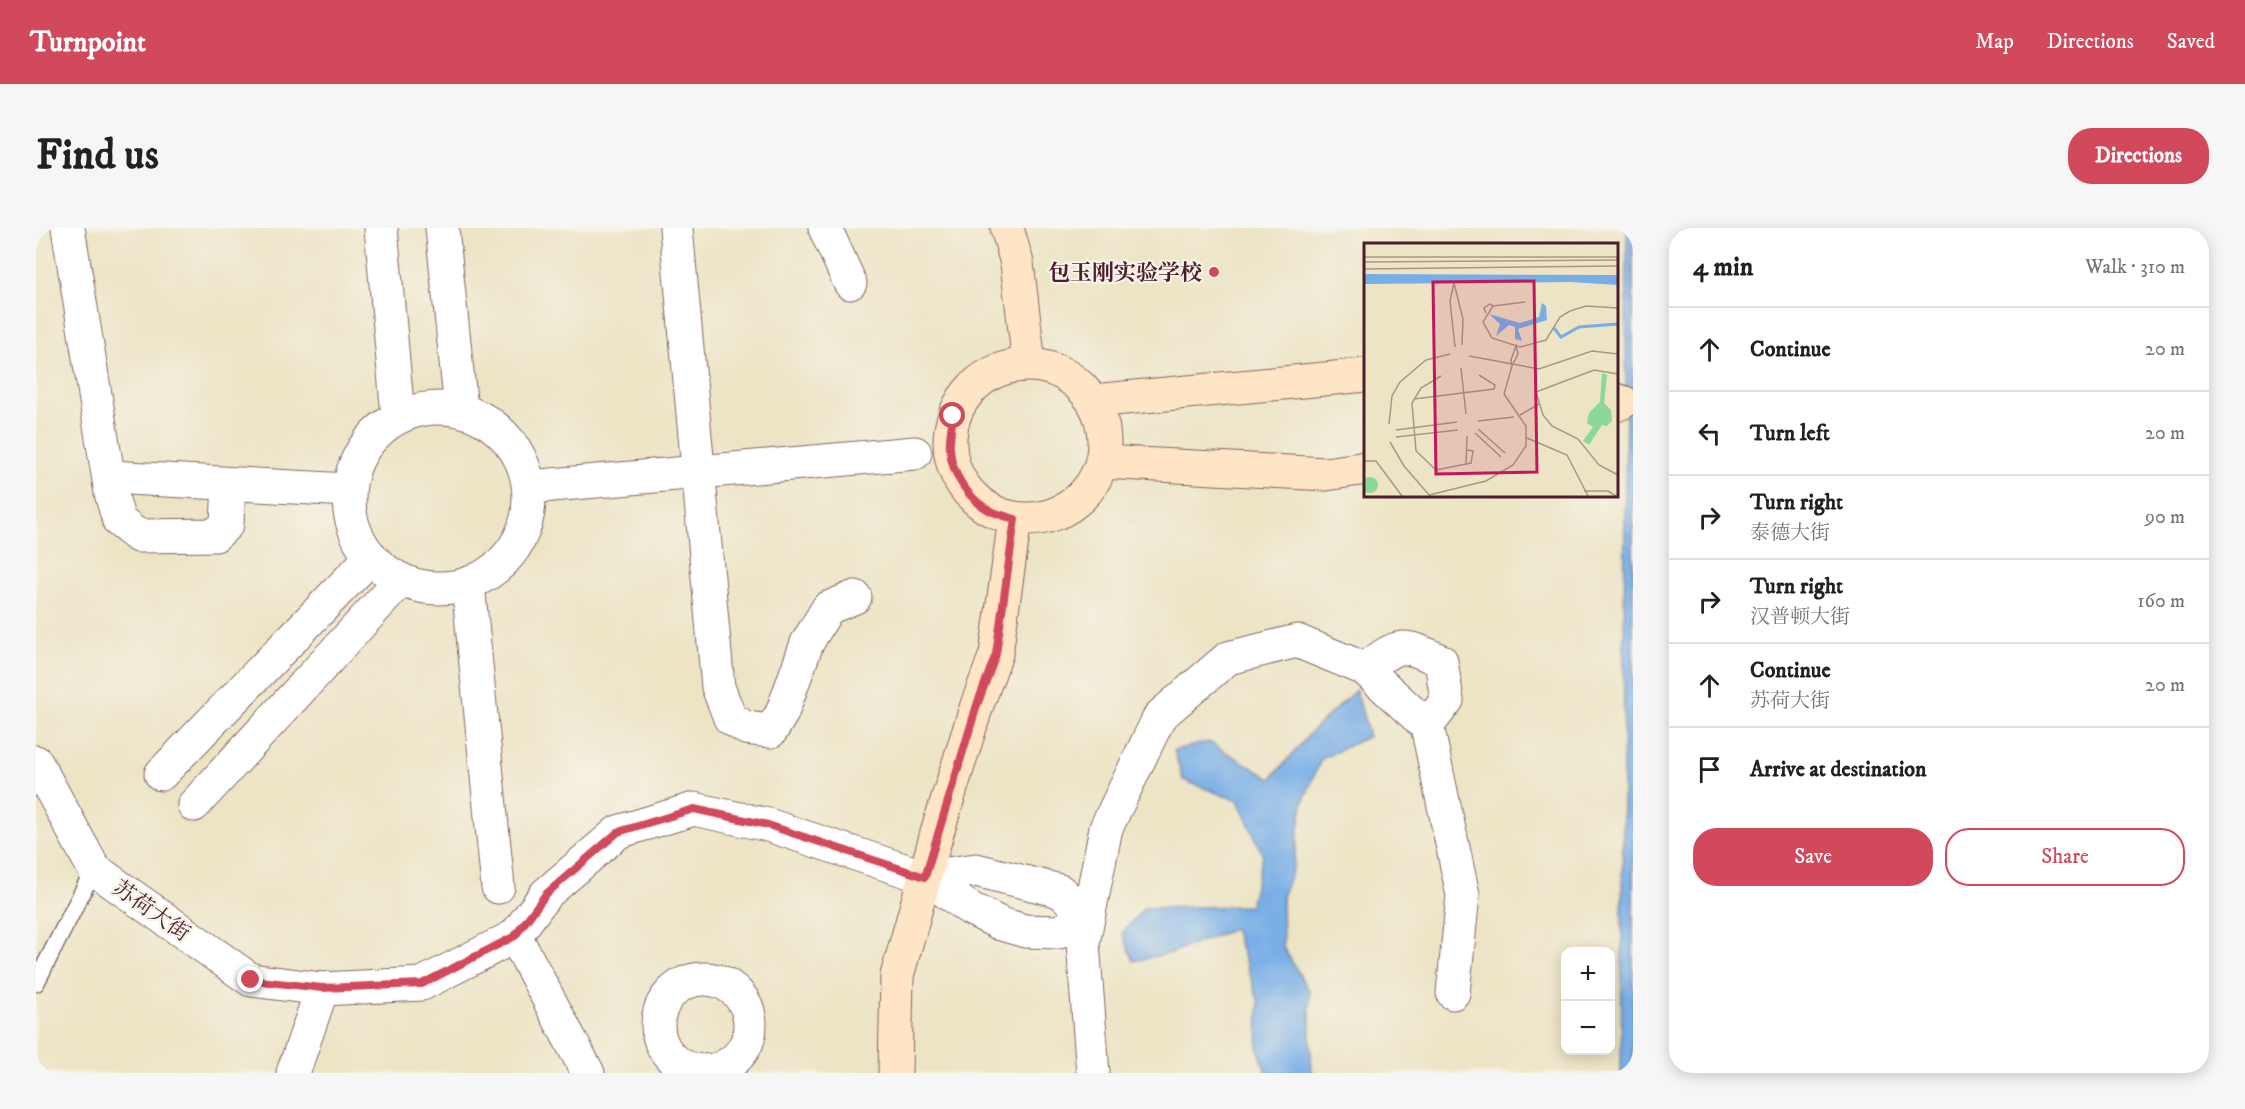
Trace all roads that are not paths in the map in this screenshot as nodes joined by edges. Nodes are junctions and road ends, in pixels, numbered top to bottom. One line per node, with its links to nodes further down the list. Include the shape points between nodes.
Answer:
1 (68, 228): 17 (street)
2 (381, 228): 12 (street)
3 (442, 228): 11 (street)
4 (676, 228): 16 (street)
5 (825, 228): 7 (street)
6 (1007, 228): 8 (street, via 1017,263)
7 (850, 283)
8 (1029, 364): 10 (street, via 1059,371 1077,382); 21 (street, via 1001,368 983,377 967,392 953,416 950,448 963,485 983,506)
9 (1364, 375): 10 (street)
10 (1093, 401): 14 (street, via 1102,420)
11 (461, 409): 12 (street, via 419,409); 19 (street, via 486,420 507,437 522,460)
12 (398, 417): 20 (street, via 379,429 364,447)
13 (915, 453): 16 (street)
14 (1102, 462): 15 (street, via 1326,474); 21 (street, via 1085,494 1067,508 1047,518)
15 (1364, 468)
16 (698, 471): 19 (street); 25 (street, via 718,687 729,718 746,728 771,731 782,713 807,643 828,608)
17 (109, 477): 18 (street); 18 (street, via 119,521 138,536 215,534 227,524)
18 (229, 484): 20 (street)
19 (530, 487): 24 (street, via 528,518 516,547 495,570)
20 (349, 490): 22 (street, via 350,514)
21 (1015, 519): 32 (street, via 996,654)
22 (371, 557): 23 (street); 29 (street)
23 (401, 580): 24 (street, via 445,589); 30 (street)
24 (468, 584): 33 (street)
25 (855, 597)
26 (1365, 669): 27 (street); 27 (street, via 1392,650 1414,648 1442,661 1447,700); 34 (street, via 1297,641 1228,658 1160,716 1106,828)
27 (1427, 726): 38 (street, via 1463,895)
28 (36, 762): 31 (street, 苏荷大街)
29 (161, 774)
30 (194, 805)
31 (94, 868): 36 (lane); 37 (street, 苏荷大街, via 251,980)
32 (925, 877): 34 (street, via 976,870 1060,891); 34 (street, via 969,909 1025,931 1059,932); 35 (street, via 768,825 694,809 618,832 546,894); 43 (street, via 897,976)
33 (498, 887)
34 (1088, 916): 44 (street, via 1083,943)
35 (515, 936): 37 (street, 苏荷大街, via 422,984); 41 (street)
36 (36, 983)
37 (322, 988): 40 (street)
38 (1453, 993)
39 (704, 1072): 42 (street)
40 (293, 1073)
41 (588, 1073)
42 (660, 1073)
43 (895, 1073)
44 (1093, 1073)

